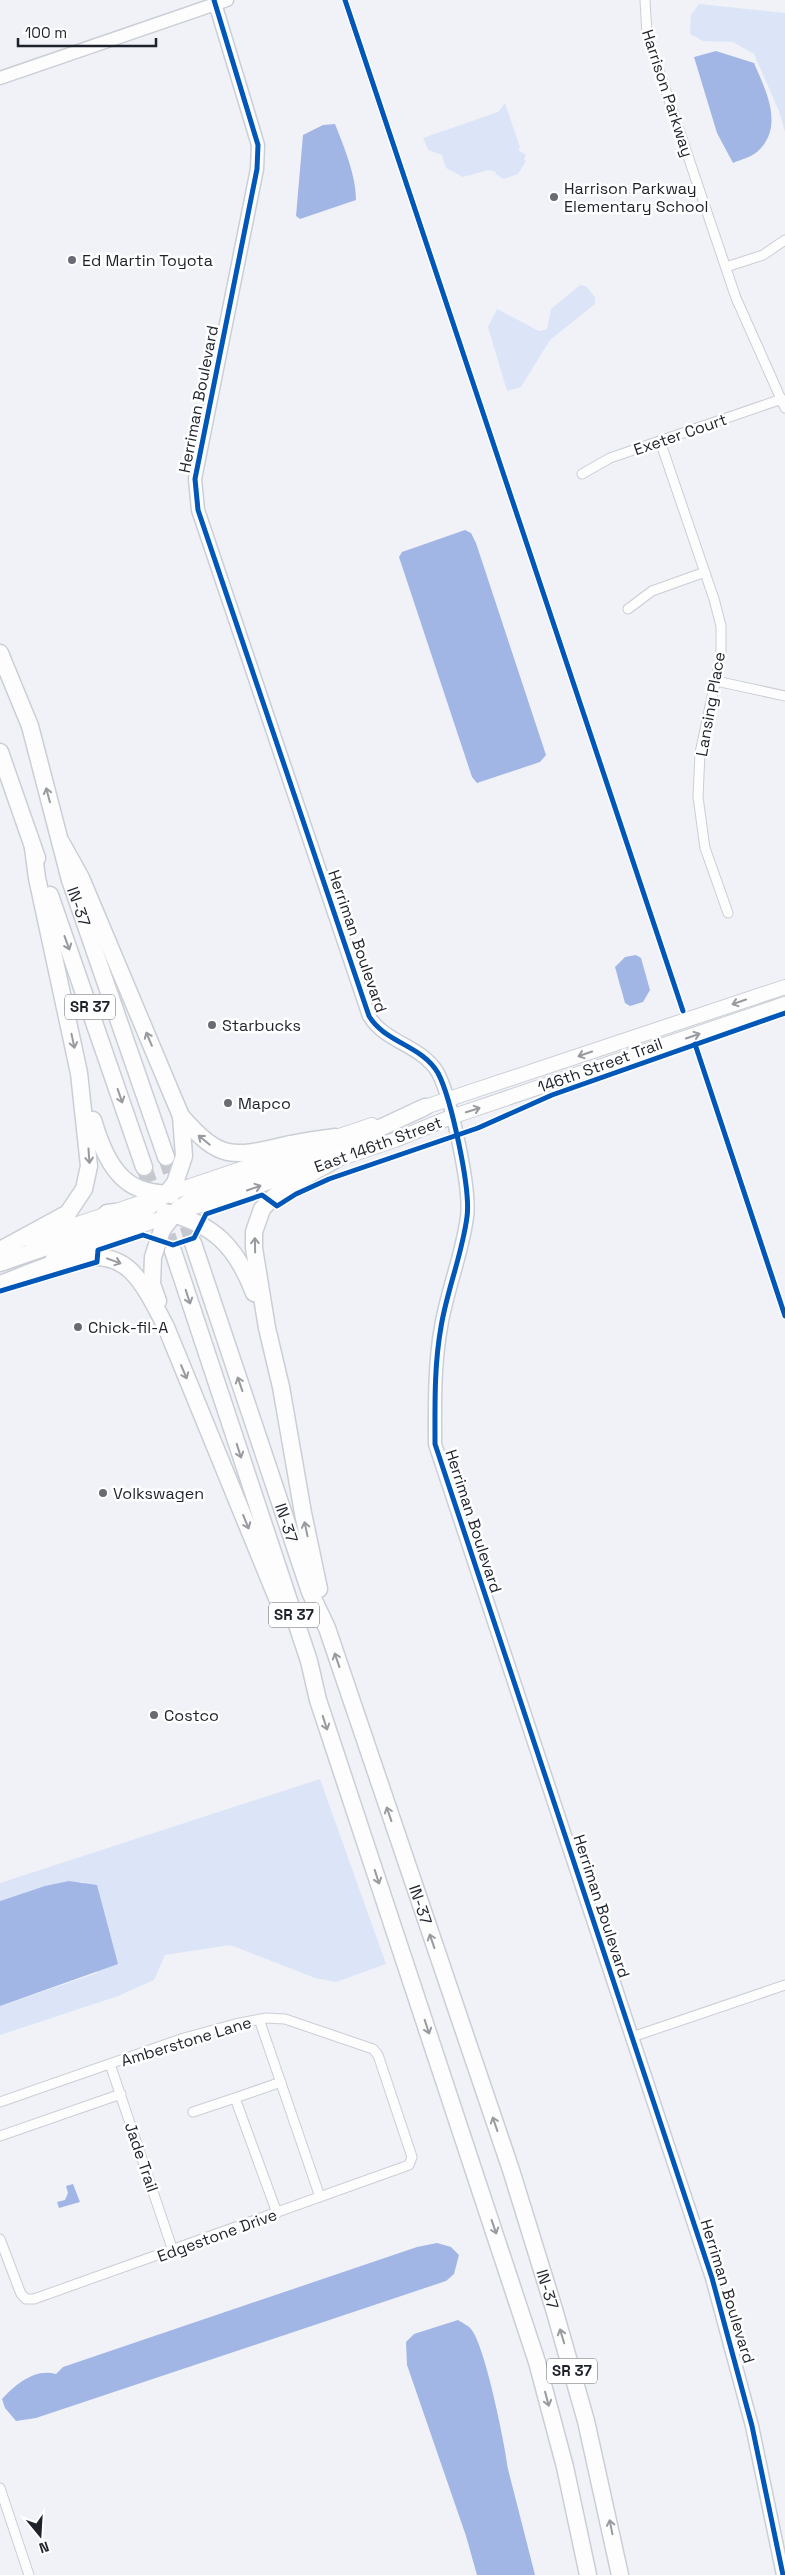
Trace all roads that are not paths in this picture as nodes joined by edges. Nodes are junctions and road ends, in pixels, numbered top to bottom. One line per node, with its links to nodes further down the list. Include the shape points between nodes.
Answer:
1 (645, 0): 5 (street, Harrison Parkway, via 647,35)
2 (219, 1): 3 (street); 21 (street, Herriman Boulevard, via 258,145 257,169 194,492 369,1016 381,1031 431,1062)
3 (0, 78)
4 (785, 240): 5 (street, via 763,254)
5 (726, 267): 6 (street, Harrison Parkway, via 736,298)
6 (783, 404): 7 (street, Exeter Court)
7 (660, 441): 8 (street, Exeter Court, via 602,462); 9 (street, Lansing Place)
8 (582, 474)
9 (705, 572): 10 (street, via 652,591); 12 (street, Lansing Place, via 721,626)
10 (628, 610)
11 (0, 653): 15 (highway, IN-37 / SR 37, one-way to 11, via 30,726)
12 (716, 682): 13 (street); 17 (street, Lansing Place, via 700,753 698,803 704,848)
13 (785, 696)
14 (0, 752): 16 (highway, IN-37 / SR 37)
15 (61, 842): 23 (highway, one-way to 15, via 81,878); 26 (highway, IN-37 / SR 37, via 70,880)
16 (33, 848): 20 (highway, one-way to 20); 28 (highway, IN-37 / SR 37, one-way to 28)
17 (728, 912)
18 (785, 987): 21 (main road, East 146th Street, one-way to 21)
19 (785, 1004): 24 (main road, East 146th Street, one-way to 19)
20 (79, 1073): 29 (highway, via 106,1156 130,1183 143,1190); 35 (highway, one-way to 35, via 89,1166 84,1189 74,1206 59,1219)
21 (447, 1100): 22 (main road, East 146th Street); 24 (street, Herriman Boulevard)
22 (425, 1107): 25 (main road, East 146th Street); 30 (highway, via 341,1146 205,1192)
23 (181, 1116): 25 (highway, one-way to 23, via 287,1144 258,1153 236,1154 206,1142); 29 (highway, via 184,1156 180,1172)
24 (452, 1117): 27 (main road, East 146th Street); 46 (street, Herriman Boulevard, via 466,1183 468,1216 440,1329 436,1360 435,1444)
25 (335, 1137): 29 (main road, East 146th Street)
26 (166, 1158)
27 (335, 1160): 30 (main road, East 146th Street, one-way to 27); 41 (highway, one-way to 27, via 254,1248 254,1232 262,1209 288,1186)
28 (144, 1167)
29 (166, 1194): 30 (highway); 31 (highway); 32 (main road, East 146th Street)
30 (200, 1201): 33 (highway)
31 (145, 1210): 32 (highway); 33 (highway); 37 (highway, via 137,1216)
32 (107, 1213): 35 (main road, East 146th Street)
33 (174, 1214): 38 (main road); 40 (highway, via 160,1236 151,1269 152,1284); 41 (highway, via 201,1224 228,1245 246,1273)
34 (193, 1243): 42 (highway, IN-37 / SR 37, one-way to 34, via 310,1592)
35 (0, 1250)
36 (173, 1251): 43 (highway, IN-37 / SR 37, one-way to 43, via 309,1661)
37 (0, 1263)
38 (0, 1276)
39 (0, 1284): 40 (highway, one-way to 40, via 86,1256 115,1261 131,1271 142,1284)
40 (166, 1327): 43 (highway, one-way to 43)
41 (267, 1328): 42 (highway, one-way to 41)
42 (327, 1628): 64 (highway, IN-37 / SR 37, one-way to 42, via 586,2421 511,2170)
43 (318, 1700): 63 (highway, IN-37 / SR 37, one-way to 63, via 537,2362 565,2467)
44 (785, 1985): 46 (street)
45 (258, 2019): 47 (street, Amberstone Lane, via 201,2033); 48 (street); 54 (street, Amberstone Lane, via 285,2019 373,2049 382,2063)
46 (632, 2037): 65 (street, Herriman Boulevard, via 728,2329)
47 (110, 2064): 49 (street, Jade Trail); 51 (street, Amberstone Lane)
48 (280, 2082): 50 (street); 55 (street)
49 (121, 2094): 53 (street); 58 (street, Jade Trail)
50 (235, 2098): 52 (street); 56 (street)
51 (0, 2102)
52 (193, 2112)
53 (0, 2136)
54 (412, 2162): 55 (street, Edgestone Drive)
55 (320, 2197): 56 (street, Edgestone Drive)
56 (277, 2213): 58 (street, Edgestone Drive)
57 (0, 2240): 60 (street)
58 (174, 2251): 60 (street, Edgestone Drive, via 34,2299 26,2299 21,2294)
59 (0, 2269): 60 (street)
60 (11, 2271)
61 (0, 2488): 62 (street)
62 (29, 2575)
63 (588, 2575)
64 (620, 2575)
65 (783, 2575)

